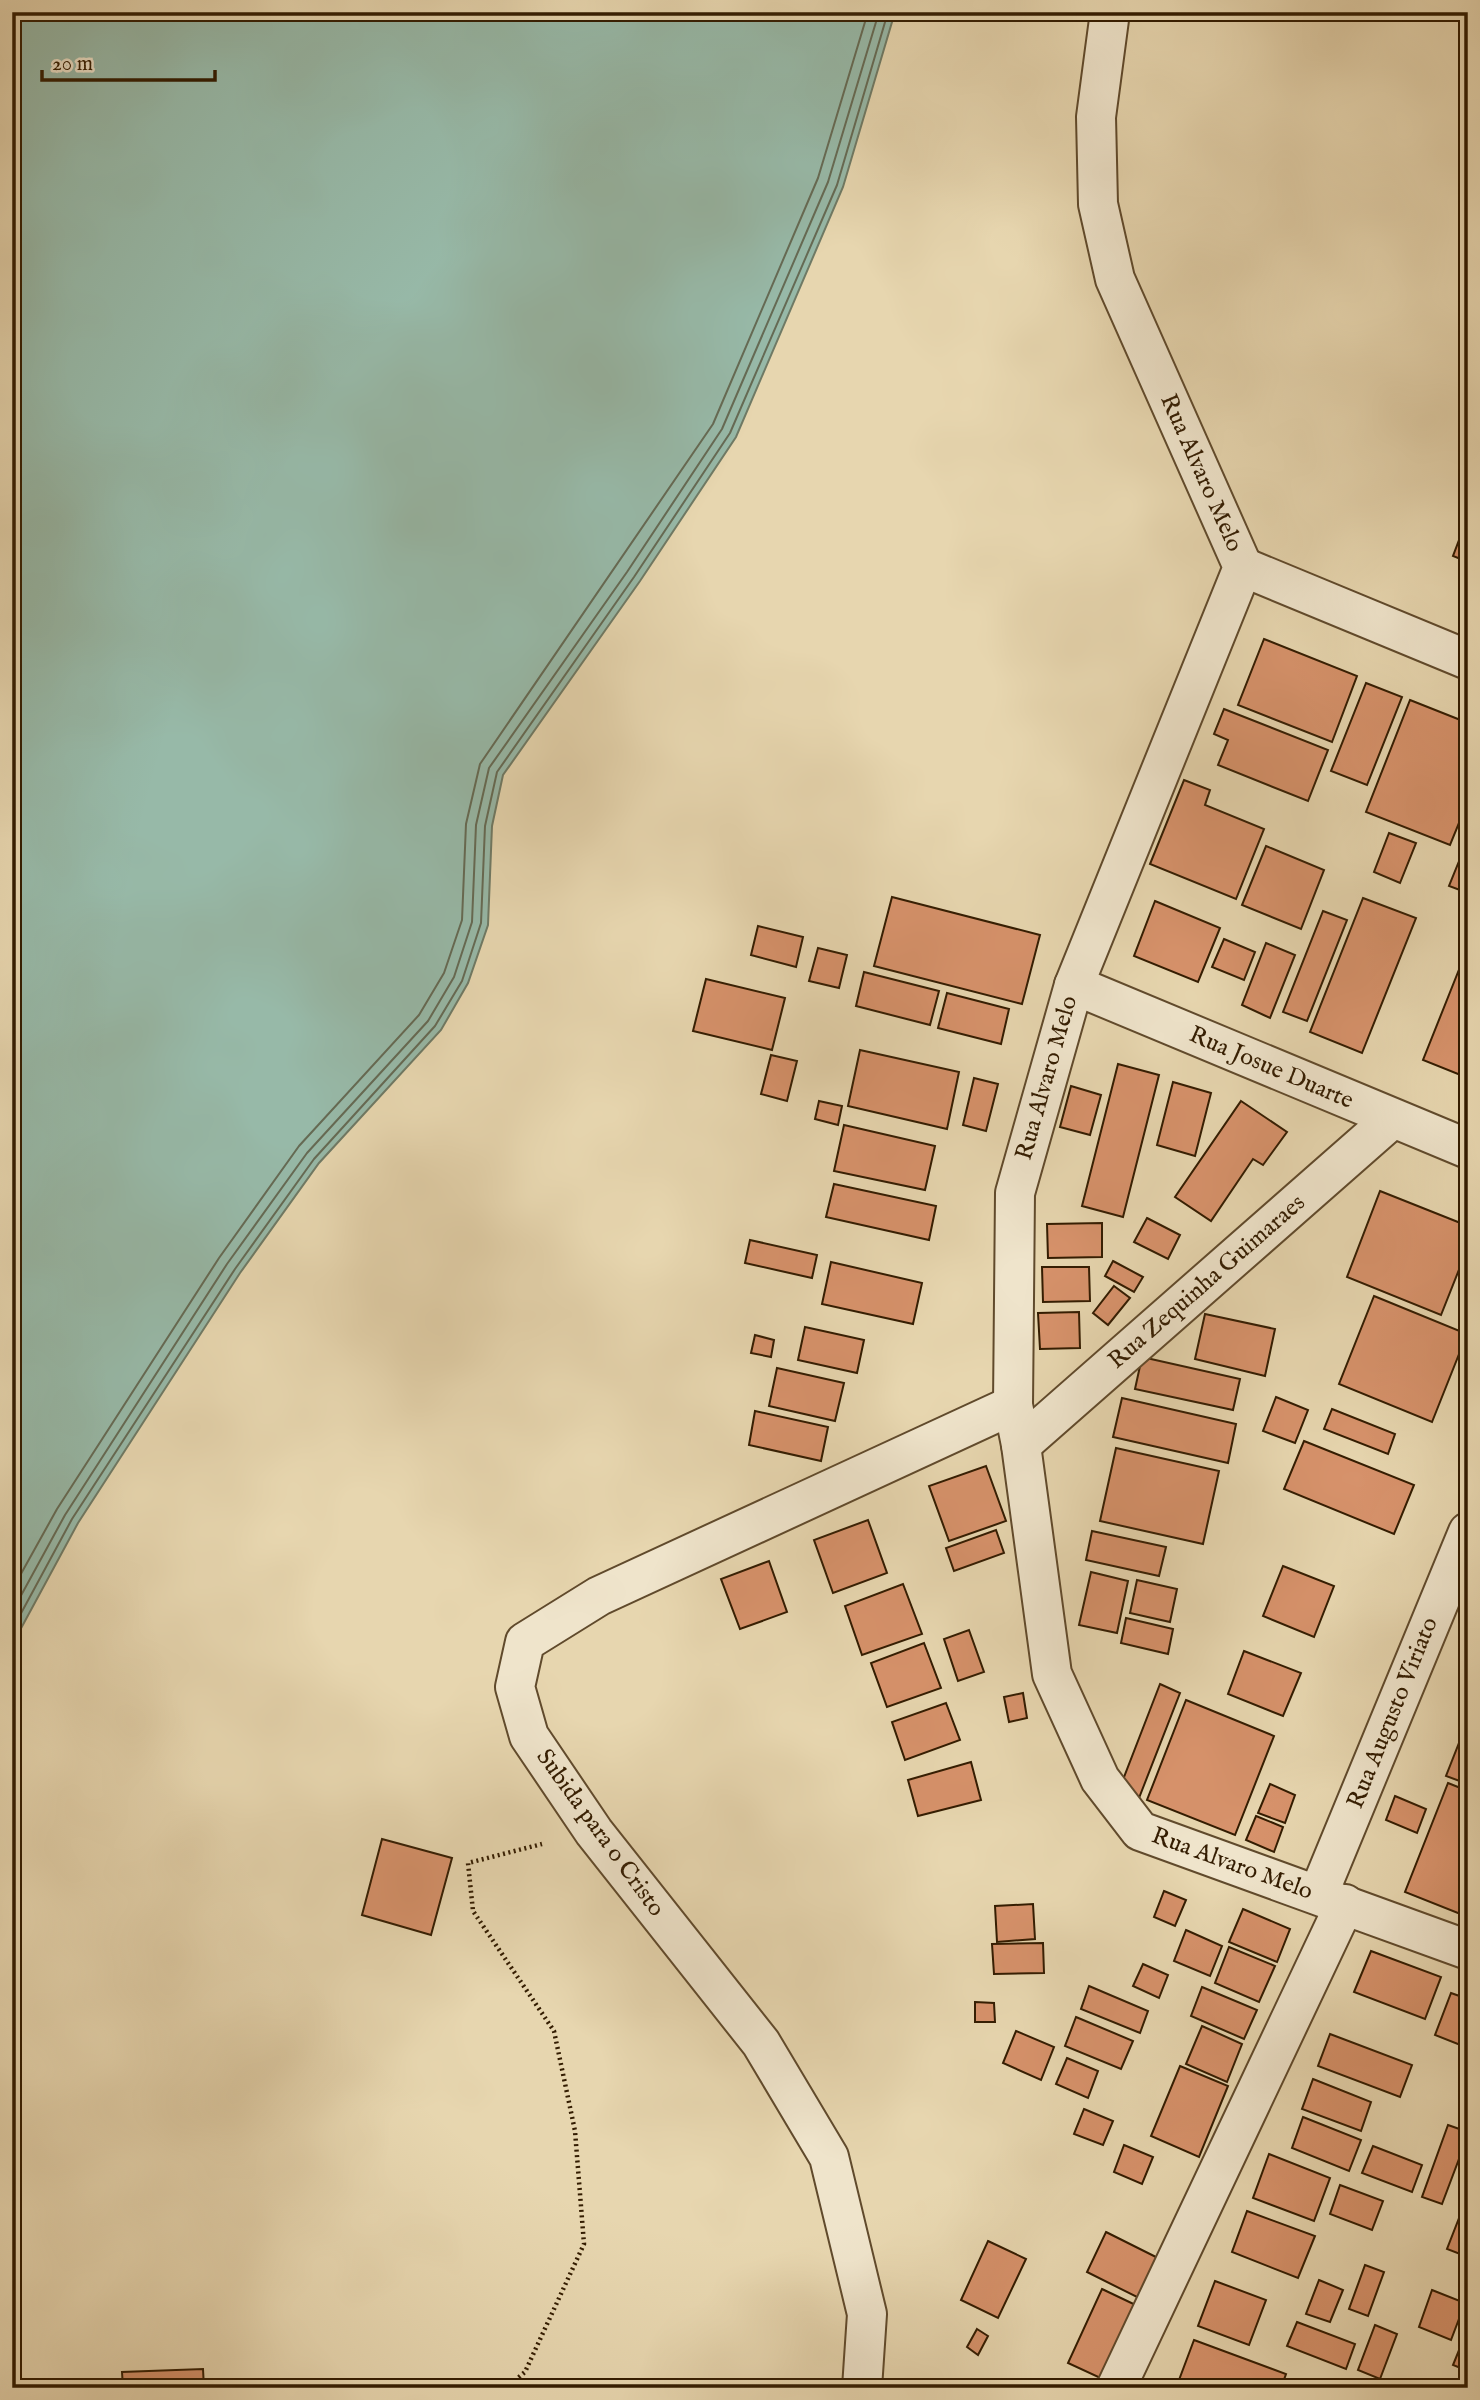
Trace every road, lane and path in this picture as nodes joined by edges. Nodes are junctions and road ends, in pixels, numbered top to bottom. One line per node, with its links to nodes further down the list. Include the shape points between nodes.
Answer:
1 (1110, 12): 2 (street, Rua Alvaro Melo, via 1097,117 1098,204 1115,279)
2 (1243, 567): 3 (street); 4 (street, Rua Alvaro Melo)
3 (1468, 660)
4 (1074, 985): 5 (street, Rua Josue Duarte); 7 (street, Rua Alvaro Melo, via 1015,1193)
5 (1392, 1119): 6 (street, Rua Josue Duarte); 8 (street, Rua Zequinha Guimaraes)
6 (1468, 1149)
7 (1013, 1405): 8 (street, Rua Alvaro Melo); 10 (street, Subida para o Cristo, via 599,1596 525,1642 515,1687 529,1736)
8 (1021, 1446): 11 (street, Rua Alvaro Melo, via 1052,1674 1100,1779 1140,1831)
9 (1468, 1532): 11 (street, Rua Augusto Viriato)
10 (594, 1832): 13 (path, via 468,1863 473,1911 554,2031 575,2131 584,2244 525,2372); 14 (street, Subida para o Cristo, via 761,2043 829,2157 867,2314)
11 (1331, 1899): 12 (street, Rua Alvaro Melo); 15 (street, Rua Augusto Viriato)
12 (1468, 1950)
13 (506, 2388)
14 (862, 2388)
15 (1116, 2388)

